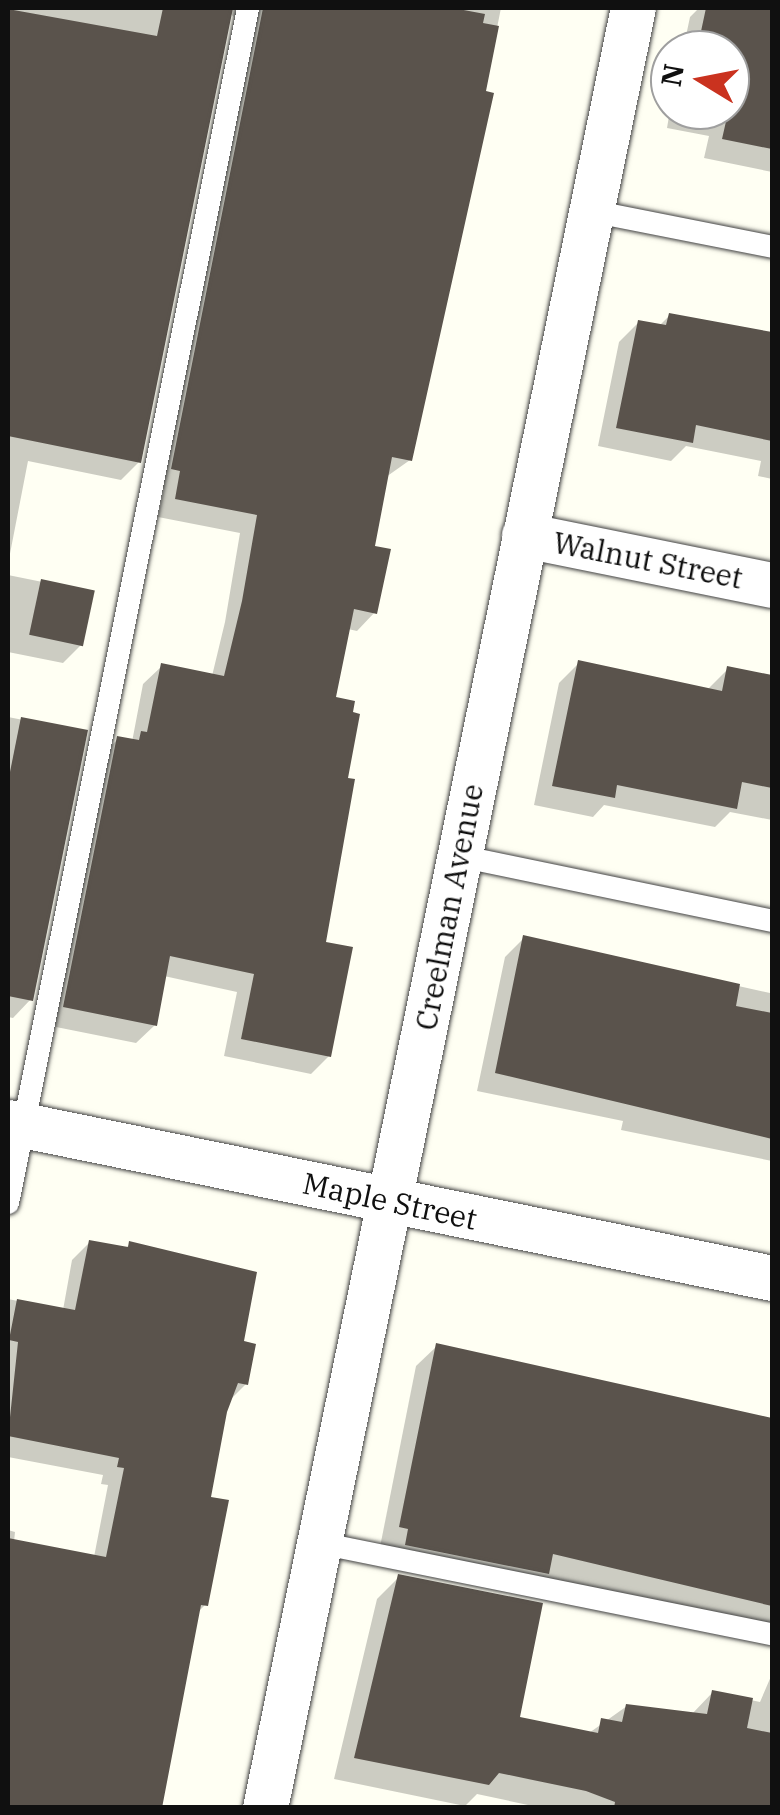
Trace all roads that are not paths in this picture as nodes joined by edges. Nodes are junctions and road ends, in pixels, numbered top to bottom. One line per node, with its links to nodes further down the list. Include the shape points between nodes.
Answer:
1 (248, 8): 9 (lane)
2 (633, 8): 3 (street, Creelman Avenue)
3 (591, 211): 4 (lane); 5 (street, Creelman Avenue)
4 (772, 247)
5 (524, 535): 6 (street, Walnut Street); 7 (street, Creelman Avenue)
6 (772, 585)
7 (459, 856): 8 (lane); 10 (street, Creelman Avenue)
8 (772, 921)
9 (16, 1124): 10 (street, Maple Street); 11 (lane)
10 (389, 1201): 12 (street, Maple Street); 13 (street, Creelman Avenue)
11 (8, 1203)
12 (772, 1278)
13 (319, 1543): 14 (lane); 15 (street, Creelman Avenue)
14 (772, 1634)
15 (265, 1808)

